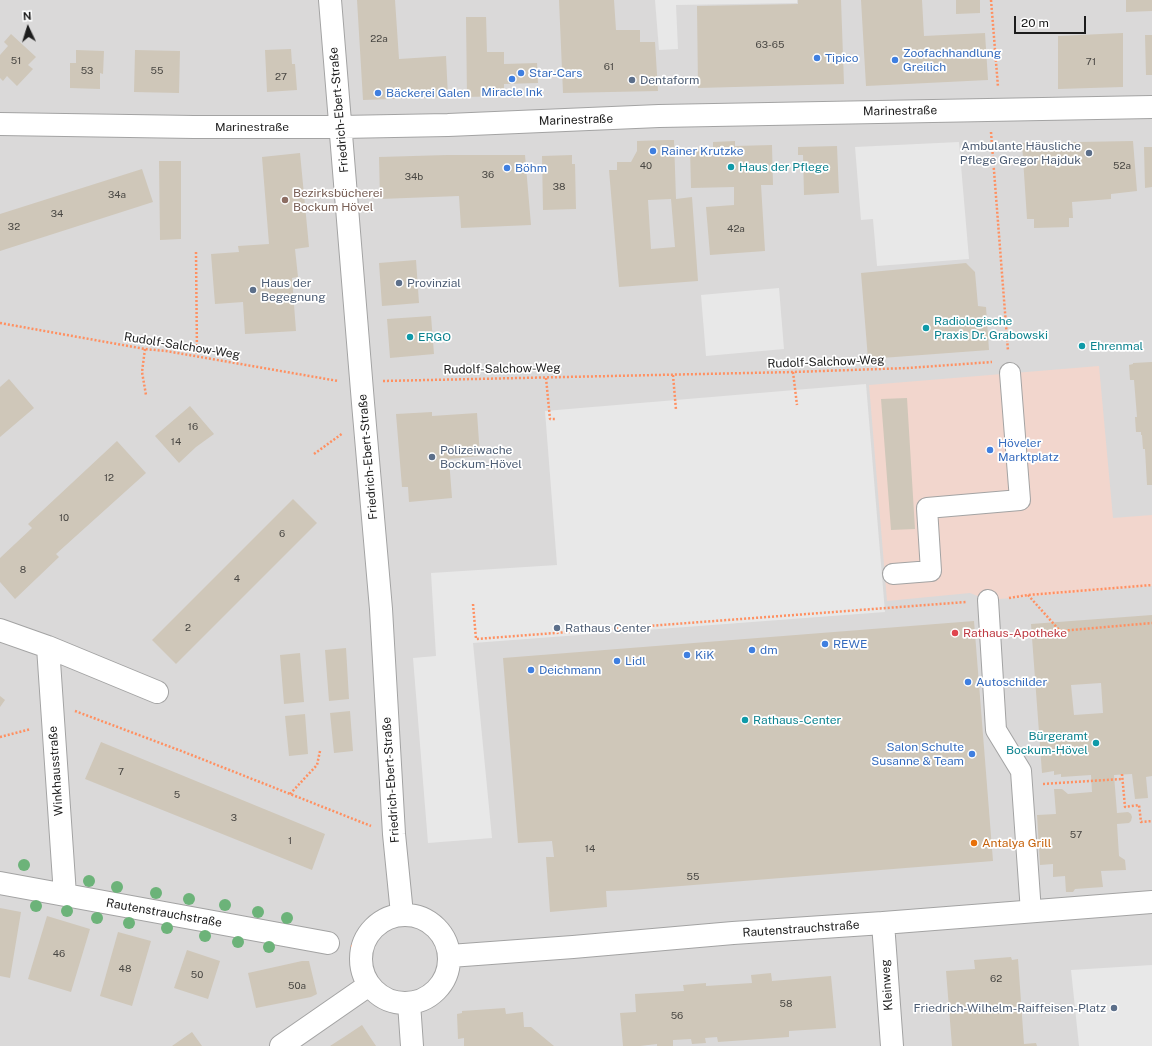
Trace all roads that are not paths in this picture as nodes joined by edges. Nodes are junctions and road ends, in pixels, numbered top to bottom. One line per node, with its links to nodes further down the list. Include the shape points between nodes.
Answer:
1 (330, 0): 4 (street, Friedrich-Ebert-Straße)
2 (1152, 107): 4 (street, Marinestraße, via 659,116)
3 (0, 124): 4 (street, Marinestraße)
4 (341, 127): 15 (street, Friedrich-Ebert-Straße, via 381,609 394,834)
5 (1010, 367): 6 (street, via 1020,500 927,508 932,571)
6 (893, 574)
7 (988, 600): 14 (street, via 996,730 1021,771)
8 (0, 630): 9 (street)
9 (48, 647): 10 (street); 12 (street, Winkhausstraße)
10 (158, 692)
11 (0, 882): 12 (street, Rautenstrauchstraße)
12 (64, 895): 17 (street, Rautenstrauchstraße)
13 (1152, 902): 14 (street, Rautenstrauchstraße)
14 (1031, 912): 16 (street, Rautenstrauchstraße)
15 (402, 914): 18 (street, via 414,915 435,925 443,934); 19 (street, via 376,925 367,935 361,961)
16 (883, 923): 18 (street, Rautenstrauchstraße); 23 (street, Kleinweg)
17 (328, 943)
18 (450, 956): 20 (street, via 449,970 443,983 434,993 422,1000)
19 (369, 985): 20 (street, via 380,995 394,1002); 21 (street)
20 (409, 1003): 22 (street)
21 (281, 1046)
22 (412, 1046)
23 (892, 1046)

